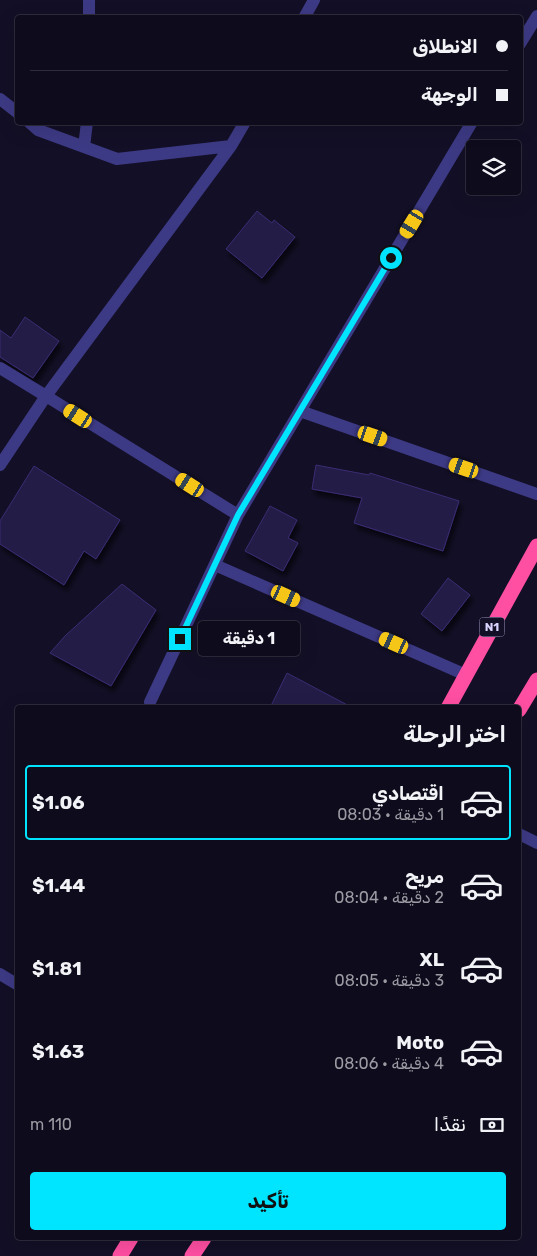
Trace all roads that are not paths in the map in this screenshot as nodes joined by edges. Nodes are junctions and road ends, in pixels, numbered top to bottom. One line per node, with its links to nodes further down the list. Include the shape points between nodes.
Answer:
1 (89, 0): 3 (street)
2 (314, 0): 4 (street)
3 (89, 15)
4 (306, 15)
5 (537, 16): 6 (street)
6 (523, 39)
7 (0, 99): 8 (street)
8 (15, 111)
9 (32, 125): 14 (street)
10 (87, 125): 14 (street)
11 (243, 125): 13 (street)
12 (470, 125): 17 (street)
13 (232, 146): 14 (street, via 117,159); 16 (street)
14 (84, 147)
15 (0, 368): 16 (street)
16 (46, 396): 18 (street); 20 (street)
17 (300, 411): 19 (street); 20 (street)
18 (0, 465)
19 (537, 494)
20 (238, 515): 22 (street)
21 (537, 546): 23 (highway, N1)
22 (215, 565): 23 (street); 25 (street)
23 (466, 674): 26 (highway, N1)
24 (537, 680): 27 (highway)
25 (150, 702)
26 (450, 705)
27 (521, 707)
28 (521, 837): 29 (street)
29 (537, 843)
30 (0, 974): 31 (street)
31 (15, 983)
32 (130, 1240): 34 (highway)
33 (203, 1240): 35 (highway)
34 (120, 1256)
35 (192, 1256)

